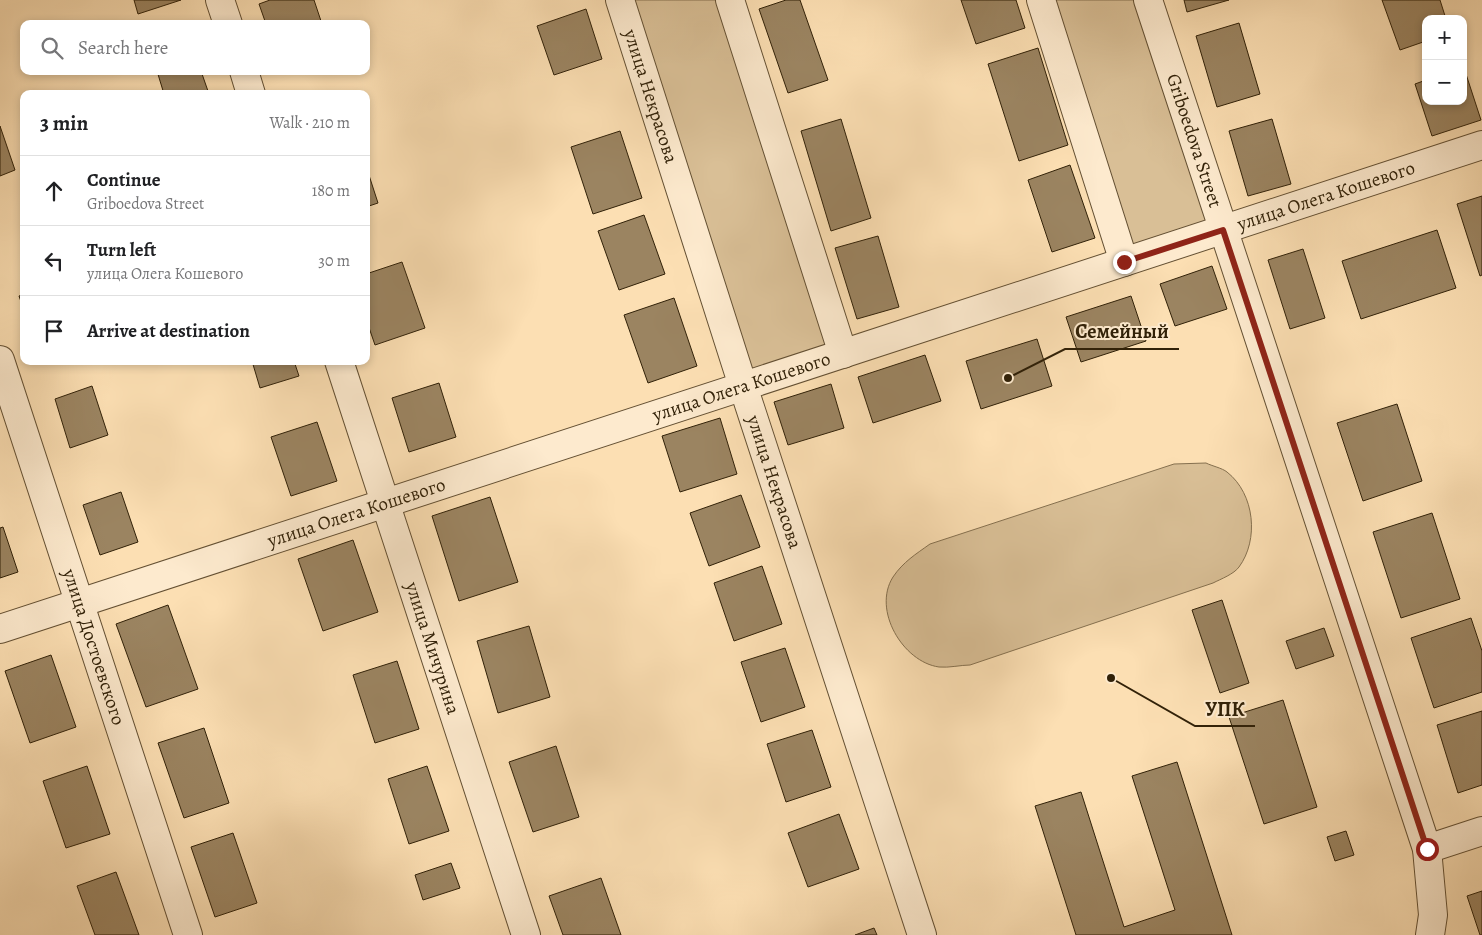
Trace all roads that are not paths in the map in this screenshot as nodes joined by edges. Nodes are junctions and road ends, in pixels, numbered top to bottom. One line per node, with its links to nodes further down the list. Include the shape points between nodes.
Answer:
1 (220, 0): 6 (street)
2 (620, 0): 15 (street, улица Некрасова)
3 (730, 0): 12 (street)
4 (1041, 0): 11 (street)
5 (1148, 0): 10 (street, Griboedova Street)
6 (227, 20)
7 (245, 75): 8 (street)
8 (250, 90)
9 (1482, 145): 10 (street, улица Олега Кошевого)
10 (1223, 230): 11 (street, улица Олега Кошевого); 20 (street, Griboedova Street)
11 (1124, 262): 12 (street, улица Олега Кошевого)
12 (843, 354): 15 (street, улица Олега Кошевого)
13 (0, 360): 17 (street, улица Достоевского)
14 (340, 365): 16 (street, улица Мичурина)
15 (743, 386): 16 (street, улица Олега Кошевого); 23 (street, улица Некрасова)
16 (385, 503): 17 (street, улица Олега Кошевого); 22 (street, улица Мичурина)
17 (79, 603): 18 (street, улица Олега Кошевого); 21 (street, улица Достоевского)
18 (0, 629)
19 (1482, 831): 20 (street)
20 (1427, 849): 24 (street, Griboedova Street, via 1433,915)
21 (188, 935)
22 (526, 935)
23 (922, 935)
24 (1430, 935)

